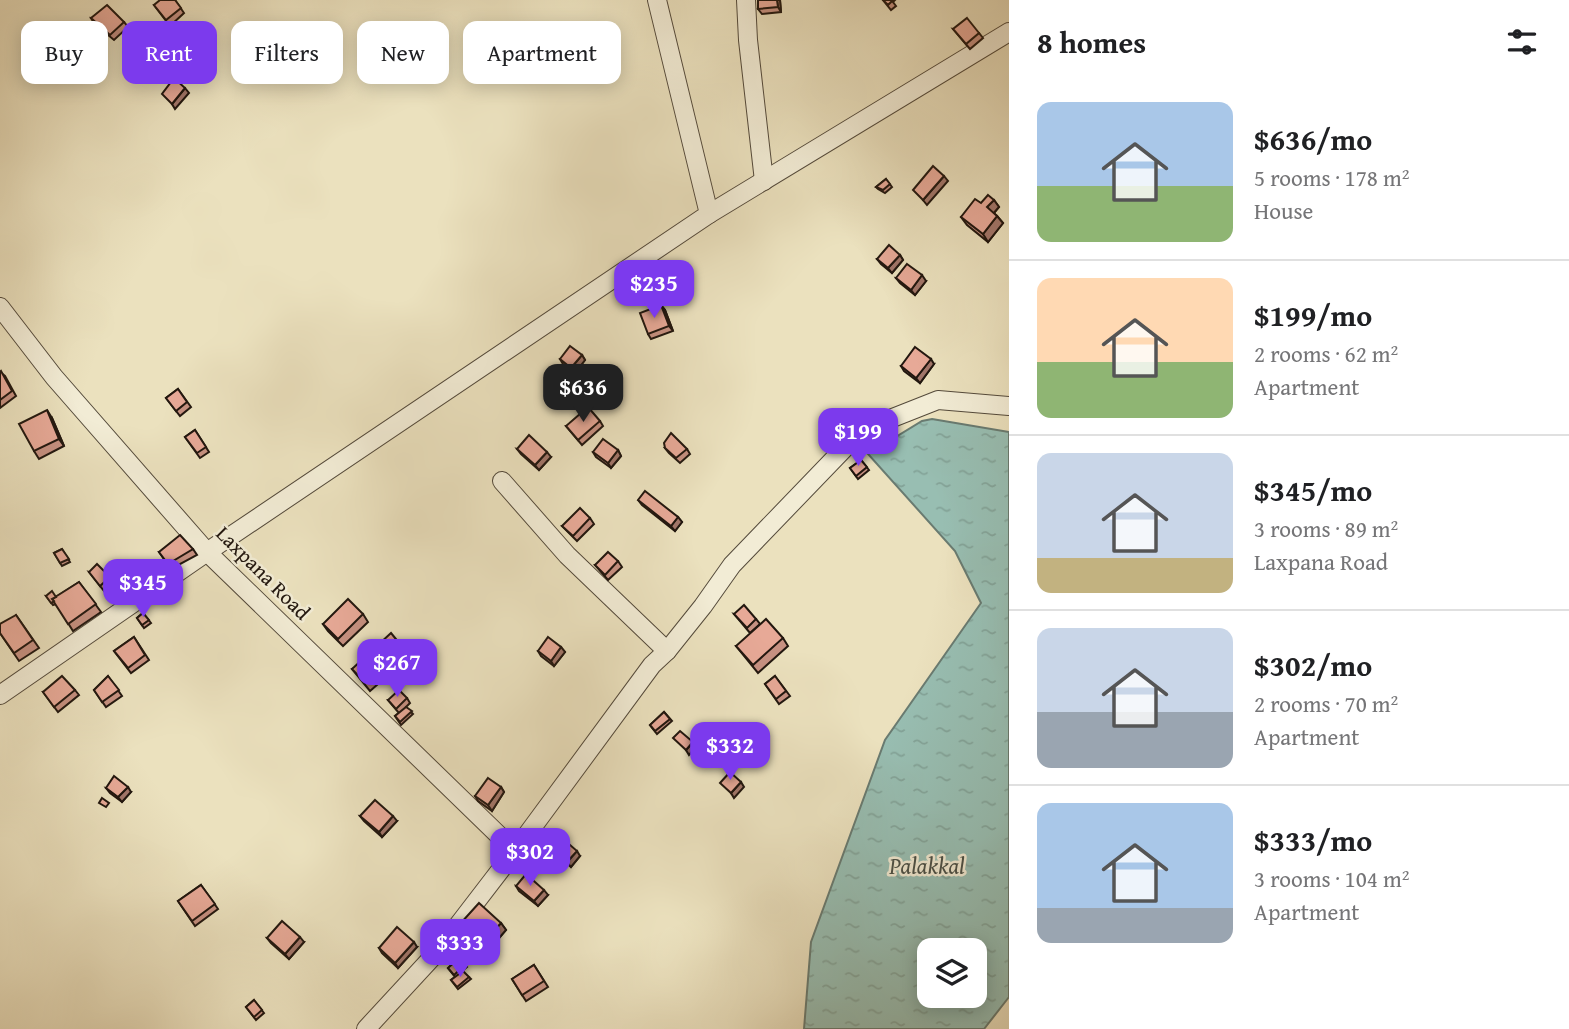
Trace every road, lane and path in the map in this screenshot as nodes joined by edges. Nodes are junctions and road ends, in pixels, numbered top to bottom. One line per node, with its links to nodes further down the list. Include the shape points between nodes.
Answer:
1 (657, 0): 5 (street)
2 (746, 0): 4 (street)
3 (1009, 32): 4 (street)
4 (764, 181): 5 (street)
5 (709, 214): 9 (street)
6 (0, 307): 9 (street, Laxpana Road, via 54,377)
7 (1009, 405): 10 (street, via 930,404 862,430 732,565)
8 (502, 481): 10 (street, via 567,555)
9 (207, 552): 11 (street); 12 (street, Laxpana Road)
10 (667, 651): 12 (street, via 652,664)
11 (0, 695)
12 (515, 851): 13 (street, via 439,950)
13 (366, 1029)

